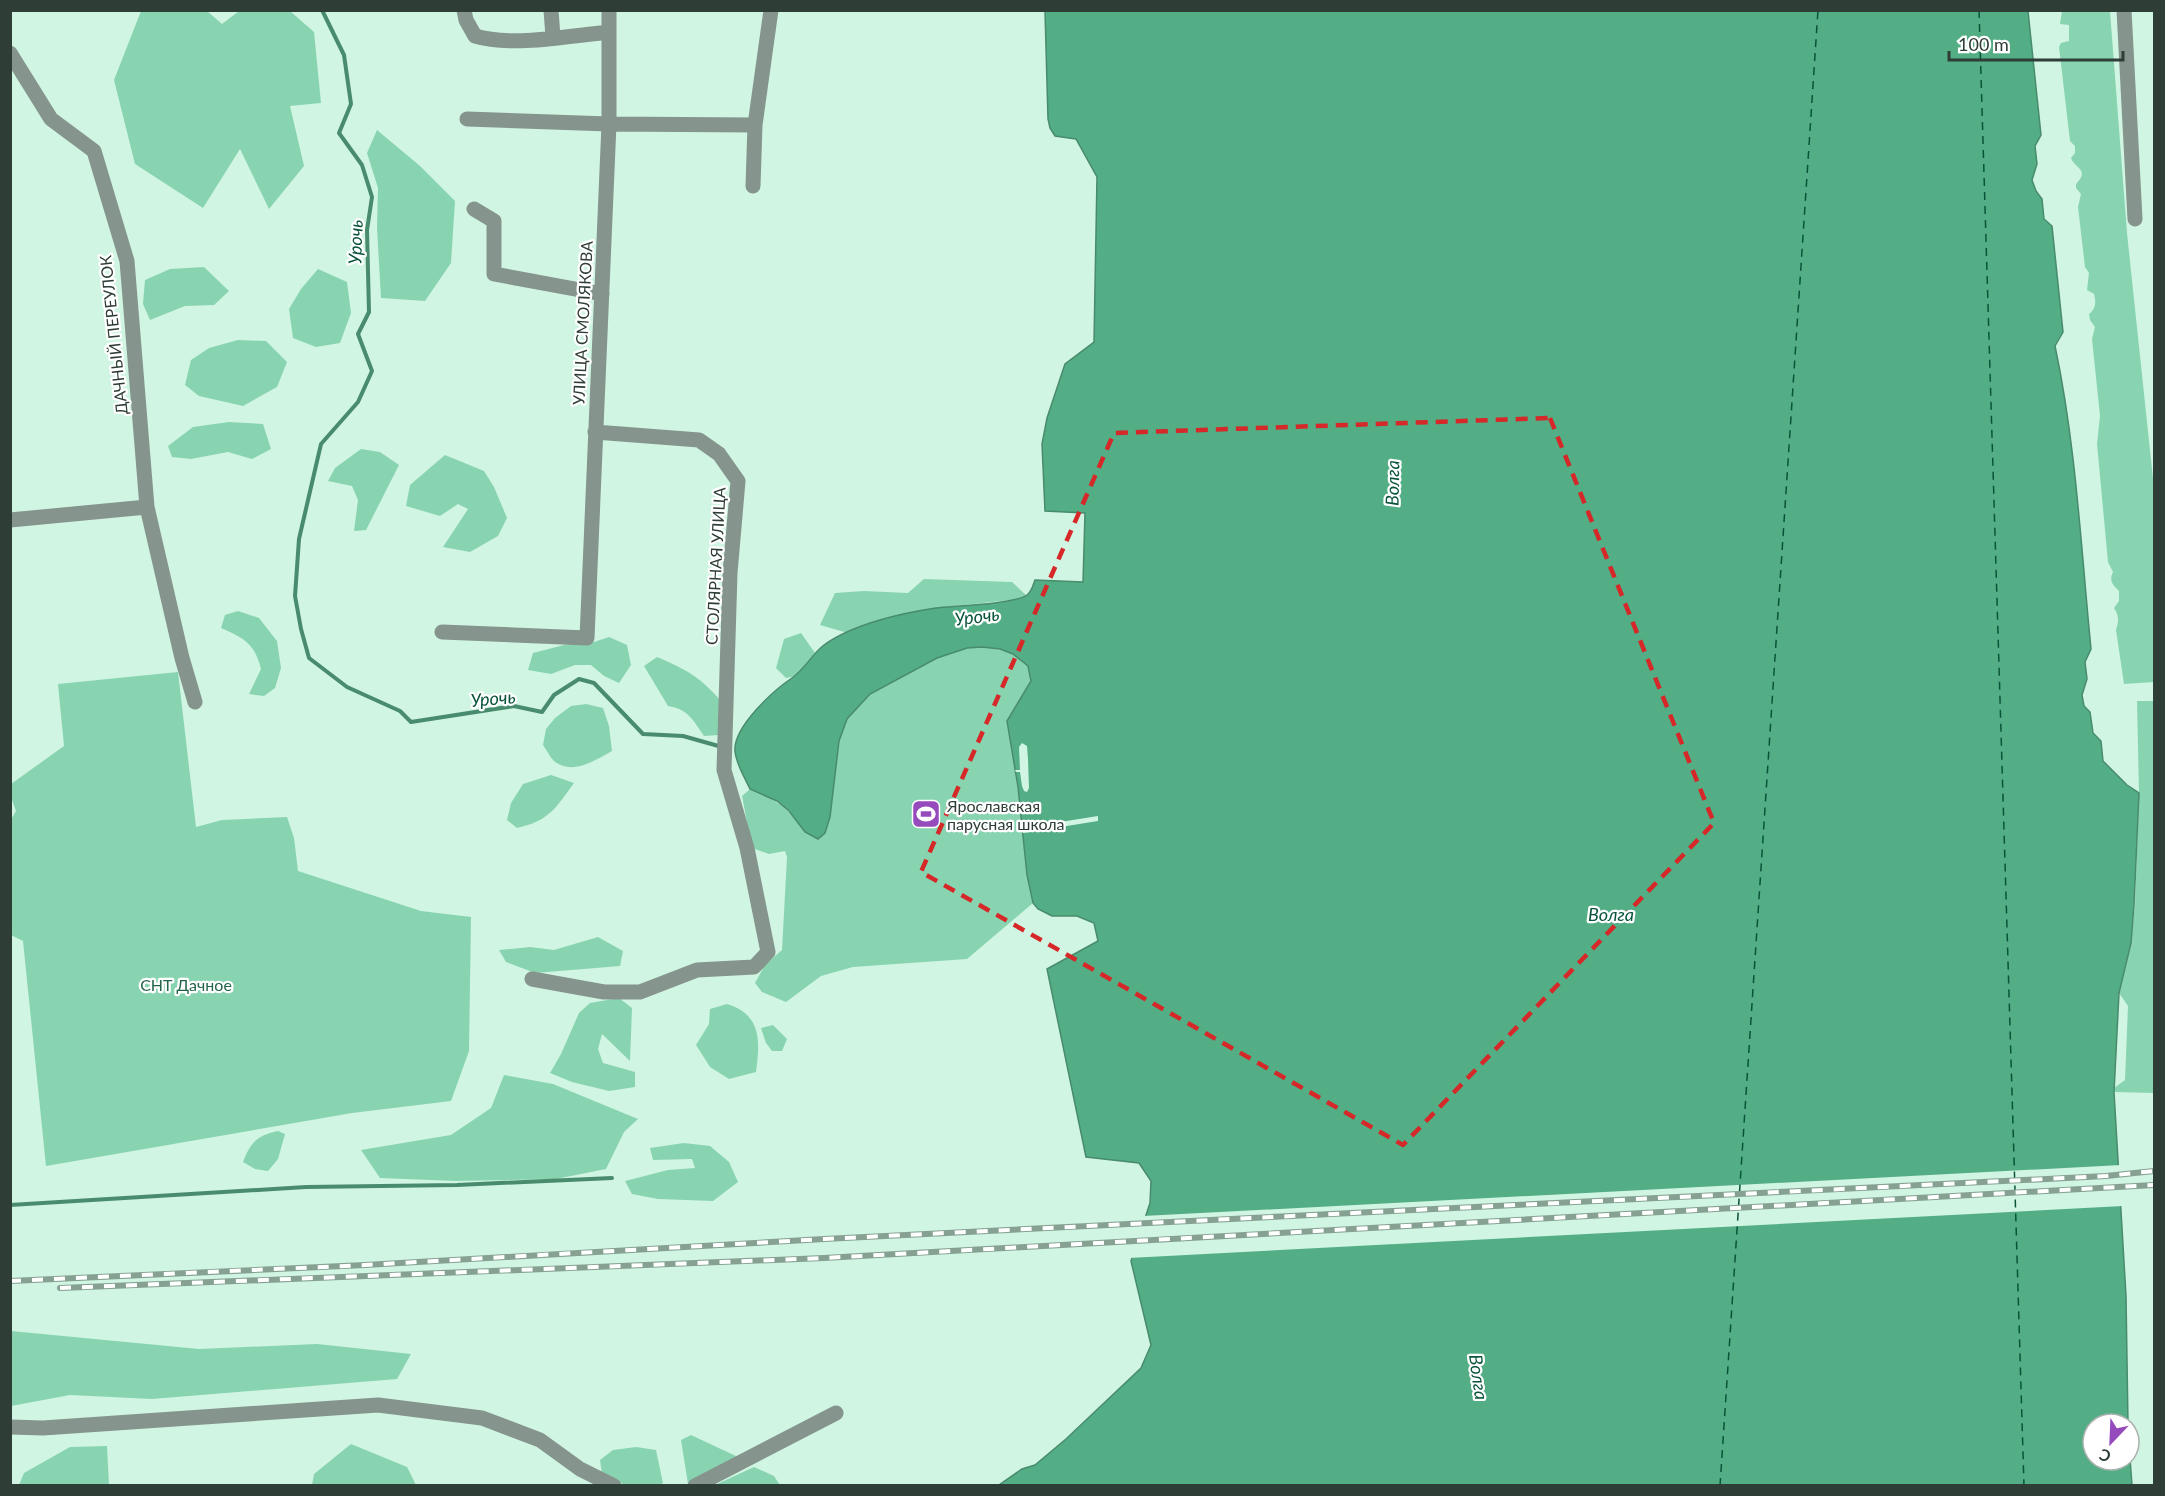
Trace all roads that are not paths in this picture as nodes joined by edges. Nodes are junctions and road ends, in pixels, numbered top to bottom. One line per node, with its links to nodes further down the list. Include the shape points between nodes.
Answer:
1 (464, 10): 7 (street, via 475,36 488,40)
2 (551, 10): 7 (street)
3 (609, 10): 6 (street, УЛИЦА СМОЛЯКОВА)
4 (771, 10): 11 (street)
5 (2124, 10): 14 (street)
6 (609, 32): 7 (street); 10 (street, УЛИЦА СМОЛЯКОВА)
7 (553, 37)
8 (10, 53): 17 (street, ДАЧНЫЙ ПЕРЕУЛОК, via 51,119 94,151 127,261)
9 (467, 119): 10 (street)
10 (609, 124): 11 (street); 15 (street, УЛИЦА СМОЛЯКОВА)
11 (755, 125): 12 (street)
12 (753, 186)
13 (474, 209): 15 (street, via 494,221 494,274)
14 (2135, 219)
15 (602, 294): 16 (street, УЛИЦА СМОЛЯКОВА)
16 (595, 432): 19 (street, УЛИЦА СМОЛЯКОВА, via 587,638); 21 (street, СТОЛЯРНАЯ УЛИЦА, via 699,441 719,454 738,481 730,573 724,770 747,848 768,952 754,967 697,970 640,992 604,992)
17 (147, 507): 18 (street); 20 (street, ДАЧНЫЙ ПЕРЕУЛОК)
18 (10, 520)
19 (442, 632)
20 (195, 702)
21 (532, 979)
22 (836, 1413): 25 (street)
23 (10, 1427): 24 (street, via 378,1405 482,1418 540,1440 580,1469)
24 (614, 1485)
25 (695, 1485)

